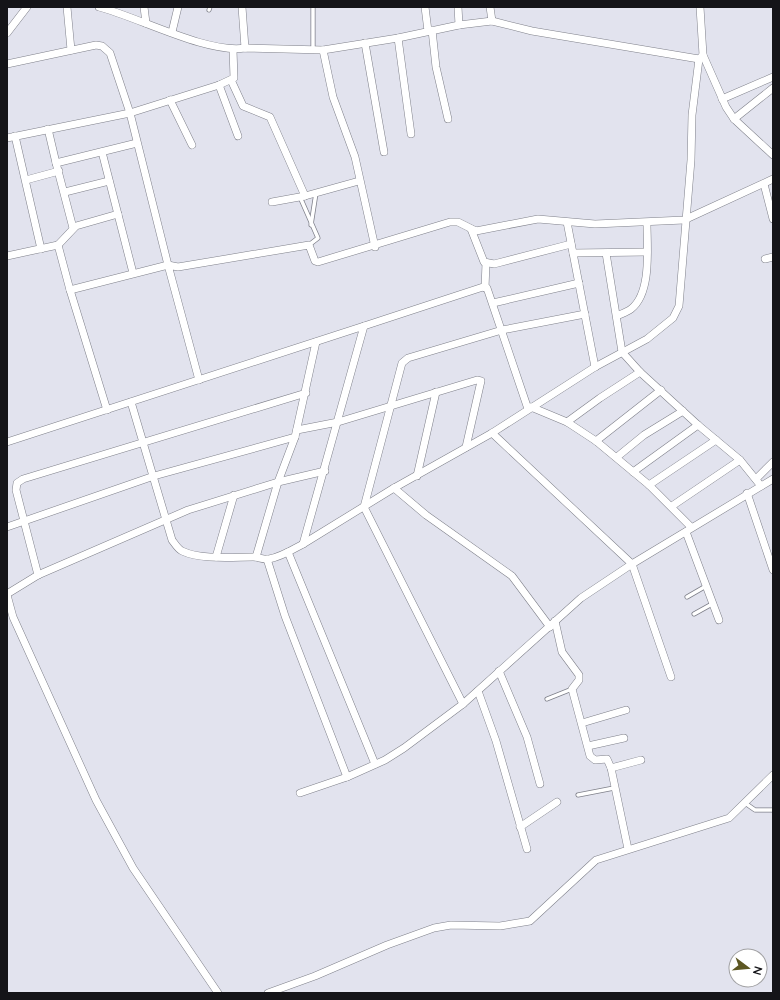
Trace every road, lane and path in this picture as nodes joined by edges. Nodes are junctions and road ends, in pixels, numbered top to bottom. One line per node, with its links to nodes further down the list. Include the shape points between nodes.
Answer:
1 (27, 7): 17 (street)
2 (67, 7): 21 (street)
3 (99, 7): 13 (street)
4 (144, 7): 13 (street)
5 (178, 7): 16 (street)
6 (242, 7): 20 (street)
7 (314, 7): 23 (lane)
8 (425, 7): 15 (street)
9 (458, 7): 14 (street)
10 (490, 7): 12 (street)
11 (700, 7): 25 (street)
12 (492, 21): 14 (street); 25 (street, via 551,35)
13 (146, 23): 16 (street)
14 (459, 25): 15 (street)
15 (430, 30): 18 (street); 34 (street)
16 (172, 32): 22 (street)
17 (7, 33)
18 (398, 38): 19 (street); 37 (street)
19 (365, 43): 24 (street); 44 (street)
20 (245, 48): 22 (street); 23 (street)
21 (71, 50): 26 (street); 33 (street, via 96,45 106,49 112,57)
22 (233, 50): 28 (street, via 235,74)
23 (312, 50): 24 (street)
24 (323, 50): 51 (street, via 333,97 355,157)
25 (701, 57): 31 (street); 59 (street, via 694,93 691,160)
26 (7, 64)
27 (773, 76): 31 (street)
28 (231, 80): 29 (street); 55 (street, via 243,106 270,118)
29 (220, 85): 32 (street); 39 (street)
30 (773, 88): 35 (street)
31 (722, 99): 35 (street)
32 (170, 100): 33 (street); 42 (street)
33 (130, 113): 36 (street); 41 (street)
34 (448, 119)
35 (734, 120): 45 (street)
36 (48, 129): 38 (street); 46 (street)
37 (410, 134)
38 (15, 136): 40 (street); 49 (street)
39 (238, 136)
40 (7, 138)
41 (137, 143): 43 (street); 77 (street)
42 (192, 145)
43 (102, 152): 46 (street); 50 (street)
44 (384, 152)
45 (773, 155)
46 (56, 163): 47 (street)
47 (59, 171): 49 (street); 53 (street)
48 (773, 179): 52 (street)
49 (26, 180): 69 (street)
50 (109, 181): 53 (street); 57 (street)
51 (359, 181): 54 (street); 68 (street)
52 (764, 184): 58 (street); 59 (street)
53 (65, 192): 63 (street)
54 (316, 193): 55 (street); 62 (lane)
55 (302, 197): 56 (street); 62 (lane)
56 (272, 202)
57 (118, 214): 63 (street); 78 (street)
58 (773, 219)
59 (684, 220): 61 (street); 88 (street, via 677,311 673,318 646,339)
60 (567, 222): 61 (street); 64 (street, via 538,219 476,231); 65 (street)
61 (647, 223): 70 (street)
62 (311, 225): 67 (lane, via 318,238)
63 (73, 228): 66 (street)
64 (471, 229): 68 (street, via 458,222 450,222); 76 (street)
65 (571, 244): 71 (street); 76 (street, via 494,264)
66 (58, 245): 69 (street); 81 (street)
67 (309, 245): 68 (street, via 315,261 318,262); 77 (street, via 178,267)
68 (375, 247)
69 (42, 249): 73 (street)
70 (647, 252): 72 (street); 84 (street, via 646,282 642,293 632,308)
71 (573, 253): 72 (street); 79 (street)
72 (606, 253): 84 (street)
73 (7, 256)
74 (773, 257): 75 (street)
75 (765, 259)
76 (486, 263): 80 (street)
77 (168, 265): 78 (street); 91 (street)
78 (133, 273): 81 (street)
79 (579, 283): 82 (street); 83 (street)
80 (485, 288): 82 (street, via 489,290); 85 (street)
81 (70, 290): 98 (street)
82 (493, 303): 86 (street)
83 (585, 314): 86 (street); 89 (street)
84 (617, 316): 88 (street)
85 (364, 326): 87 (street); 100 (street)
86 (502, 330): 96 (street, via 402,362); 97 (street)
87 (316, 342): 91 (street); 94 (street)
88 (622, 352): 89 (street); 90 (street)
89 (595, 367): 97 (street)
90 (640, 372): 92 (street); 101 (street)
91 (199, 380): 95 (street)
92 (661, 390): 99 (street); 106 (street)
93 (436, 392): 96 (street); 109 (street, via 481,381); 116 (street)
94 (306, 394): 103 (street); 108 (street)
95 (131, 402): 98 (street); 108 (street)
96 (391, 406): 100 (street); 126 (street)
97 (529, 408): 101 (street); 104 (street)
98 (107, 410): 107 (street)
99 (683, 411): 102 (street); 110 (street)
100 (338, 422): 103 (street); 113 (street)
101 (567, 422): 106 (street)
102 (698, 425): 105 (street); 114 (street)
103 (296, 433): 115 (street); 119 (street)
104 (492, 433): 109 (street); 136 (street)
105 (716, 440): 111 (street); 120 (street)
106 (596, 441): 110 (street)
107 (7, 442)
108 (145, 443): 115 (street); 128 (street, via 23,479 17,484 16,490)
109 (466, 448): 116 (street)
110 (617, 457): 114 (street)
111 (740, 460): 117 (street); 125 (street)
112 (773, 462): 117 (street)
113 (325, 471): 119 (street); 131 (street)
114 (633, 472): 120 (street)
115 (154, 476): 127 (street); 128 (street)
116 (417, 476): 122 (street)
117 (756, 479): 121 (street)
118 (773, 479): 121 (street)
119 (278, 482): 124 (street); 134 (street)
120 (649, 485): 125 (street)
121 (761, 486): 123 (street)
122 (394, 488): 126 (street); 145 (street, via 426,515 512,576)
123 (747, 493): 130 (street); 137 (street)
124 (234, 495): 127 (street); 133 (street)
125 (672, 506): 130 (street)
126 (364, 507): 131 (street); 151 (street)
127 (166, 518): 133 (street, via 172,540 182,551); 138 (street)
128 (24, 522): 129 (street); 138 (street)
129 (7, 527)
130 (689, 530): 136 (street); 139 (street)
131 (303, 544): 132 (street)
132 (288, 552): 135 (street); 157 (street)
133 (216, 557): 134 (street)
134 (256, 557): 135 (street)
135 (267, 559): 160 (street, via 285,616)
136 (632, 564): 145 (street, via 581,598); 147 (street)
137 (773, 570)
138 (38, 575): 140 (street)
139 (706, 586): 141 (lane); 142 (street)
140 (7, 594): 171 (street, via 16,624 106,819 133,868)
141 (687, 597)
142 (712, 604): 143 (lane); 144 (street)
143 (694, 614)
144 (719, 620)
145 (552, 624): 146 (street); 148 (street, via 562,652 579,675 579,680)
146 (499, 671): 149 (street); 161 (street, via 527,737)
147 (671, 677)
148 (572, 689): 150 (lane); 153 (street)
149 (478, 691): 151 (street); 168 (street, via 496,741)
150 (547, 699)
151 (462, 704): 157 (street, via 404,748)
152 (626, 710): 153 (street)
153 (582, 723): 155 (street)
154 (624, 738): 155 (street)
155 (588, 746): 158 (street, via 590,756 595,760 607,759)
156 (641, 760): 158 (street)
157 (375, 764): 160 (street)
158 (611, 768): 162 (street)
159 (773, 775): 166 (street)
160 (346, 777): 163 (street)
161 (540, 784)
162 (614, 788): 164 (lane); 169 (street)
163 (300, 794)
164 (578, 795)
165 (557, 802): 168 (street)
166 (745, 803): 167 (lane, via 755,810); 169 (street, via 729,818)
167 (773, 810)
168 (520, 827): 170 (street)
169 (628, 849): 172 (street, via 601,858 587,867 530,921 500,926 451,925 434,928)
170 (527, 850)
171 (218, 993)
172 (268, 993)

